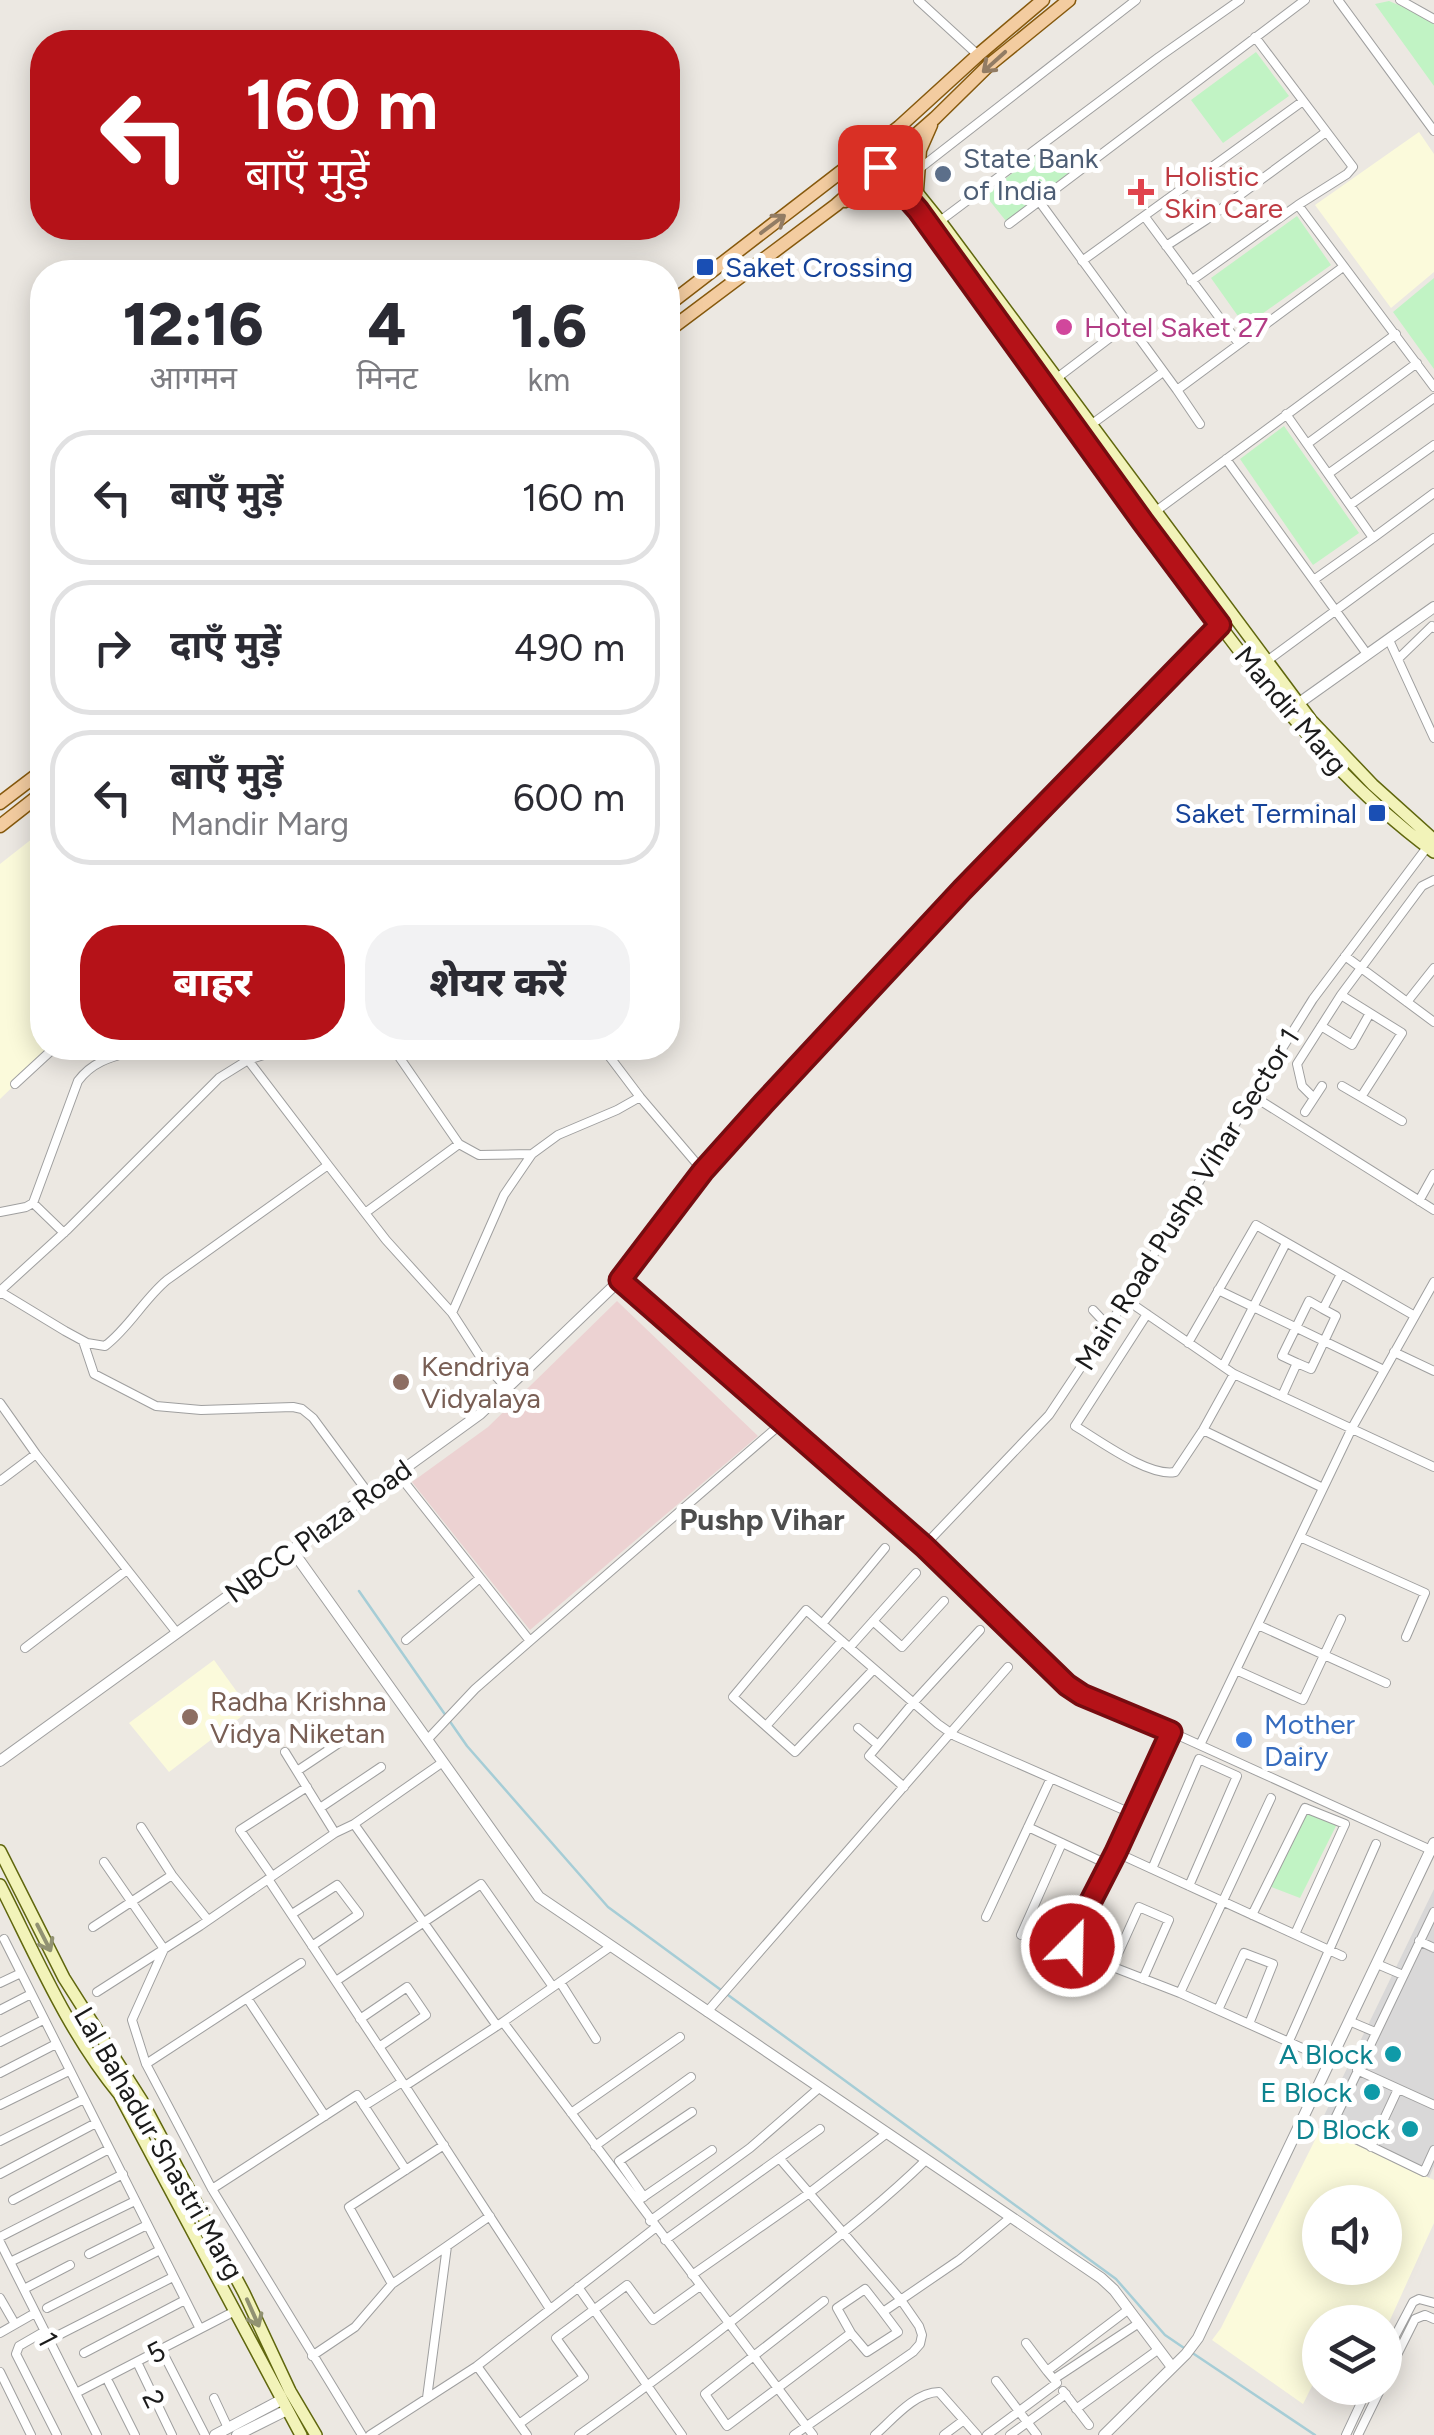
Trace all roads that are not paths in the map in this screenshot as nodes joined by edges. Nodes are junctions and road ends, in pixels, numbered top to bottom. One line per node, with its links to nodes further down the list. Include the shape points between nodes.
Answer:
1 (918, 0): 11 (street)
2 (1044, 0): 11 (main road)
3 (1069, 0): 13 (main road, one-way to 13)
4 (1136, 0): 17 (street)
5 (1240, 0): 24 (street)
6 (1305, 0): 10 (street)
7 (1338, 0): 14 (street)
8 (1400, 0): 9 (street)
9 (1434, 18)
10 (1255, 37): 12 (street); 19 (street)
11 (978, 55): 30 (main road, one-way to 11, via 868,152)
12 (1303, 101): 15 (street); 23 (street)
13 (935, 118): 16 (main road); 17 (main road)
14 (1434, 131)
15 (1326, 132): 21 (street, via 1353,167); 26 (street)
16 (884, 163): 18 (main road, Mandir Marg); 20 (main road); 22 (main road, Mandir Marg)
17 (917, 170): 18 (main road)
18 (916, 190): 24 (main road, Mandir Marg)
19 (1039, 202): 25 (street); 27 (street)
20 (836, 205): 22 (main road, via 879,193); 32 (main road)
21 (1298, 205): 28 (street); 29 (street)
22 (918, 210): 58 (main road, Mandir Marg)
23 (1145, 218): 26 (street); 27 (street)
24 (940, 221): 38 (main road, Mandir Marg)
25 (1010, 224)
26 (1166, 246): 29 (street)
27 (1082, 261): 33 (street)
28 (1343, 267): 34 (street); 35 (street)
29 (1191, 280): 35 (street)
30 (680, 295)
31 (680, 318): 32 (main road)
32 (682, 320)
33 (1128, 324): 37 (street); 38 (street)
34 (1396, 334): 36 (street); 42 (street)
35 (1238, 344): 40 (street)
36 (1417, 362): 39 (street); 45 (street)
37 (1163, 372): 40 (street); 43 (street)
38 (1057, 378): 43 (main road, Mandir Marg)
39 (1434, 387)
40 (1177, 390): 44 (street)
41 (1434, 398): 48 (street)
42 (1286, 414): 45 (street); 47 (street)
43 (1092, 424): 51 (main road, Mandir Marg)
44 (1200, 424)
45 (1307, 444): 48 (street)
46 (1434, 445): 50 (street)
47 (1226, 459): 51 (street); 54 (street)
48 (1328, 474): 50 (street)
49 (1434, 494): 52 (street)
50 (1350, 505): 52 (street)
51 (1156, 511): 63 (main road, Mandir Marg)
52 (1373, 538): 54 (street)
53 (1434, 538): 56 (street)
54 (1315, 580): 56 (street)
55 (1434, 607): 57 (street)
56 (1336, 609): 61 (street); 63 (street)
57 (1420, 617): 59 (street); 60 (street)
58 (1220, 625): 65 (main road, Mandir Marg); 98 (street, NBCC Plaza Road, via 962,890)
59 (1432, 628): 62 (street)
60 (1389, 640): 61 (street); 62 (street)
61 (1367, 654): 64 (street)
62 (1398, 660): 66 (street)
63 (1267, 661): 64 (main road, Mandir Marg)
64 (1298, 704): 65 (street); 71 (main road, Mandir Marg)
65 (1287, 712): 71 (main road, Mandir Marg, via 1364,795)
66 (1434, 738)
67 (30, 780): 69 (main road)
68 (30, 802): 70 (main road)
69 (0, 803)
70 (0, 826)
71 (1432, 843): 73 (street, Main Road Pushp Vihar Sector 1)
72 (1434, 880): 74 (street, via 1422,886)
73 (1345, 956): 74 (street); 89 (street, Main Road Pushp Vihar Sector 1)
74 (1360, 968): 76 (street); 77 (street)
75 (1434, 968): 77 (street)
76 (1341, 995): 78 (street); 80 (street)
77 (1407, 1002): 79 (street)
78 (1370, 1013): 80 (street, via 1352,1045); 91 (street, via 1402,1033)
79 (1434, 1022)
80 (1322, 1026): 92 (street, via 1297,1064 1302,1086)
81 (41, 1060): 86 (street)
82 (106, 1060): 101 (street, via 78,1081)
83 (248, 1060): 97 (street); 105 (street, via 219,1078)
84 (400, 1060): 95 (street)
85 (612, 1060): 90 (street)
86 (16, 1084)
87 (1322, 1086): 92 (street)
88 (1342, 1086): 91 (street)
89 (1253, 1096): 100 (street); 112 (street, Main Road Pushp Vihar Sector 1)
90 (640, 1097): 96 (street); 98 (street)
91 (1361, 1097): 94 (street)
92 (1314, 1098): 93 (street)
93 (1305, 1112)
94 (1402, 1121)
95 (459, 1144): 96 (street, via 480,1155); 104 (street)
96 (532, 1154): 116 (street, via 504,1196)
97 (328, 1166): 104 (street); 121 (street, via 166,1280 105,1346)
98 (703, 1171): 108 (street, NBCC Plaza Road)
99 (1434, 1174): 100 (street)
100 (1420, 1201): 102 (street)
101 (34, 1203): 103 (street); 105 (street)
102 (1434, 1210)
103 (0, 1212)
104 (365, 1213): 116 (street)
105 (64, 1233): 111 (street)
106 (1286, 1243): 107 (street); 110 (street, via 1256,1225); 113 (street)
107 (1341, 1274): 114 (street); 118 (street)
108 (620, 1280): 130 (street, NBCC Plaza Road); 133 (street)
109 (1434, 1282): 118 (street)
110 (1218, 1290): 113 (street); 122 (street)
111 (0, 1292): 121 (street)
112 (1126, 1300): 117 (street); 119 (street, Main Road Pushp Vihar Sector 1)
113 (1252, 1307): 120 (street); 126 (street)
114 (1324, 1309): 120 (street, via 1310,1301); 123 (street, via 1336,1316)
115 (1093, 1310): 119 (street)
116 (452, 1313): 130 (street)
117 (1147, 1314): 122 (street); 135 (street, via 1075,1426 1165,1474 1175,1472)
118 (1415, 1316): 124 (street)
119 (1108, 1326): 143 (street, Main Road Pushp Vihar Sector 1, via 1049,1414)
120 (1295, 1328): 123 (street); 125 (street, via 1282,1356)
121 (83, 1340): 141 (street, via 94,1374 156,1406 302,1409)
122 (1188, 1342): 126 (street)
123 (1324, 1342): 125 (street, via 1311,1369); 127 (street)
124 (1394, 1352): 127 (street); 128 (street)
125 (1297, 1363): 131 (street)
126 (1223, 1366): 129 (street)
127 (1384, 1370): 134 (street)
128 (1434, 1371)
129 (1234, 1374): 131 (street); 135 (street)
130 (506, 1389): 138 (street, NBCC Plaza Road)
131 (1282, 1396): 134 (street)
132 (0, 1403): 136 (street)
133 (782, 1422): 143 (street); 158 (street)
134 (1352, 1428): 137 (street); 140 (street)
135 (1203, 1430): 140 (street)
136 (36, 1454): 139 (street); 146 (street)
137 (1433, 1463)
138 (398, 1474): 141 (street, NBCC Plaza Road); 148 (street)
139 (0, 1481)
140 (1323, 1488): 142 (street)
141 (369, 1494): 145 (street, NBCC Plaza Road)
142 (1300, 1537): 153 (street); 156 (street, via 1425,1592)
143 (924, 1546): 170 (street, via 1067,1685)
144 (885, 1548): 152 (street)
145 (292, 1550): 155 (street, NBCC Plaza Road); 172 (street)
146 (127, 1570): 155 (street); 160 (street)
147 (916, 1573): 151 (street)
148 (480, 1578): 157 (street); 158 (street)
149 (944, 1601): 151 (street, via 902,1647)
150 (1341, 1619): 161 (street)
151 (873, 1621): 159 (street)
152 (822, 1624): 159 (street); 167 (street, via 806,1610 733,1697)
153 (1258, 1625): 161 (street); 164 (street)
154 (980, 1630): 166 (street)
155 (177, 1633): 176 (street, NBCC Plaza Road)
156 (1406, 1637)
157 (406, 1640)
158 (530, 1641): 172 (street)
159 (846, 1644): 163 (street); 167 (street)
160 (25, 1648)
161 (1324, 1655): 164 (street, via 1303,1700); 165 (street)
162 (1008, 1667): 171 (street)
163 (874, 1669): 166 (street); 167 (street, via 796,1752)
164 (1236, 1670): 174 (street)
165 (1386, 1683)
166 (913, 1703): 171 (street); 173 (street)
167 (766, 1726)
168 (858, 1728): 173 (street)
169 (354, 1732): 179 (street)
170 (1171, 1732): 174 (street); 185 (street)
171 (950, 1733): 180 (street); 181 (street)
172 (427, 1740): 177 (street)
173 (878, 1744): 181 (street, via 868,1756)
174 (1200, 1746): 192 (street)
175 (285, 1752): 179 (street)
176 (0, 1761)
177 (443, 1762): 186 (street); 217 (street, via 539,1897)
178 (381, 1767): 184 (street)
179 (297, 1772): 182 (street)
180 (1051, 1778): 185 (street); 188 (street)
181 (904, 1786): 237 (street)
182 (307, 1787): 184 (street); 199 (street, via 240,1830)
183 (1271, 1798): 203 (street)
184 (320, 1808): 189 (street)
185 (1133, 1814): 194 (street)
186 (354, 1824): 189 (street); 209 (street)
187 (142, 1827): 198 (street)
188 (1028, 1827): 190 (street); 207 (street)
189 (335, 1833): 199 (street)
190 (1062, 1843): 196 (street); 213 (street)
191 (1376, 1844): 220 (street)
192 (1433, 1849): 223 (street)
193 (0, 1851): 298 (main road, Lal Bahadur Shastri Marg, one-way to 298, via 64,1978 142,2101)
194 (1116, 1852): 196 (street); 197 (street)
195 (104, 1862): 202 (street)
196 (1109, 1865): 224 (street, via 1072,1946)
197 (1152, 1868): 201 (street); 201 (street, via 1200,1759 1237,1776)
198 (172, 1874): 202 (street); 208 (street)
199 (270, 1878): 205 (street); 208 (street)
200 (0, 1885): 211 (main road, Lal Bahadur Shastri Marg)
201 (1189, 1886): 203 (street)
202 (132, 1902): 210 (street); 219 (street)
203 (1224, 1902): 206 (street); 232 (street)
204 (1434, 1912): 215 (street)
205 (292, 1914): 216 (street); 216 (street, via 338,1884 359,1914)
206 (1252, 1915): 212 (street); 212 (street, via 1305,1808 1345,1824)
207 (986, 1918)
208 (208, 1920): 219 (street)
209 (422, 1921): 228 (street); 230 (street, via 480,1884); 241 (street)
210 (92, 1927)
211 (24, 1931): 214 (street); 302 (main road, Lal Bahadur Shastri Marg)
212 (1295, 1934): 220 (street)
213 (1021, 1936)
214 (2, 1940): 225 (street)
215 (1419, 1941): 218 (street); 226 (street)
216 (312, 1946): 228 (street)
217 (610, 1946): 230 (street); 237 (street)
218 (1434, 1948)
219 (164, 1949): 231 (street); 251 (street, via 132,2020)
220 (1328, 1950): 221 (street); 246 (street)
221 (1342, 1956)
222 (301, 1963): 234 (street)
223 (1376, 1964): 226 (street); 240 (street)
224 (1112, 1967): 227 (street); 227 (street, via 1139,1907 1169,1920)
225 (21, 1973): 229 (street); 233 (street)
226 (1403, 1975): 243 (street)
227 (1143, 1979): 232 (street)
228 (336, 1981): 238 (street)
229 (0, 1983)
230 (556, 1984): 241 (street); 245 (street)
231 (97, 1992)
232 (1180, 1993): 236 (street)
233 (31, 1994): 235 (street); 239 (street)
234 (248, 1998): 251 (street); 265 (street)
235 (0, 2010)
236 (1218, 2010): 242 (street); 242 (street, via 1244,1952 1273,1964)
237 (707, 2012): 257 (street)
238 (360, 2019): 249 (street); 249 (street, via 407,1986 426,2015)
239 (44, 2020): 247 (street); 248 (street)
240 (1350, 2022): 243 (street); 250 (street)
241 (500, 2024): 256 (street); 264 (street)
242 (1249, 2024): 246 (street)
243 (1375, 2032): 253 (street)
244 (680, 2037): 264 (street)
245 (596, 2038)
246 (1288, 2041): 250 (street)
247 (0, 2042)
248 (56, 2044): 252 (street); 254 (street)
249 (379, 2047): 256 (street)
250 (1330, 2060): 337 (street, via 1198,2338)
251 (146, 2064): 281 (street)
252 (69, 2070): 259 (street); 260 (street)
253 (1357, 2070): 258 (street); 272 (street, via 1330,2128)
254 (0, 2073)
255 (691, 2077): 271 (street)
256 (403, 2084): 262 (street); 270 (street)
257 (819, 2088): 268 (street); 288 (street)
258 (1398, 2089): 261 (street); 272 (street)
259 (84, 2099): 266 (street); 269 (street)
260 (0, 2105)
261 (1434, 2105)
262 (364, 2106): 265 (street, via 358,2096); 278 (street)
263 (692, 2112): 284 (street, via 619,2161)
264 (571, 2113): 271 (street)
265 (325, 2116): 281 (street)
266 (96, 2123): 273 (street); 279 (street)
267 (820, 2129): 276 (street)
268 (887, 2134): 277 (street); 282 (street)
269 (0, 2141)
270 (444, 2145): 278 (street); 286 (street)
271 (595, 2146): 284 (street)
272 (1371, 2147): 275 (street, via 1424,2172)
273 (109, 2149): 280 (street); 283 (street)
274 (712, 2150): 284 (street)
275 (1434, 2150)
276 (780, 2159): 282 (street); 292 (street)
277 (926, 2160): 287 (street); 290 (street)
278 (406, 2170): 303 (street, via 349,2207)
279 (0, 2174)
280 (122, 2174): 285 (street); 291 (street)
281 (212, 2189): 333 (street)
282 (808, 2194): 290 (street); 300 (street)
283 (13, 2200)
284 (640, 2200): 288 (street)
285 (135, 2201): 289 (street); 296 (street)
286 (490, 2216): 293 (street); 313 (street)
287 (1010, 2217): 309 (street); 314 (street, via 1101,2278)
288 (653, 2224): 292 (street); 305 (street)
289 (147, 2225): 294 (street); 295 (street)
290 (843, 2233): 309 (street); 323 (street)
291 (0, 2240): 296 (street, 1)
292 (664, 2240): 300 (street)
293 (447, 2246): 303 (street); 348 (street)
294 (160, 2250): 301 (street); 312 (street)
295 (89, 2254)
296 (11, 2265): 299 (street); 306 (street, 1)
297 (70, 2265): 306 (street)
298 (232, 2271): 302 (main road); 370 (main road, Lal Bahadur Shastri Marg, one-way to 370)
299 (0, 2274)
300 (692, 2275): 304 (street)
301 (173, 2278): 308 (street); 327 (street)
302 (217, 2278): 316 (main road, Lal Bahadur Shastri Marg)
303 (392, 2284): 333 (street, via 355,2327)
304 (700, 2286): 315 (street, via 653,2320 627,2285); 323 (street)
305 (578, 2287): 313 (street); 315 (street)
306 (24, 2290): 318 (street, 1)
307 (0, 2298): 322 (street)
308 (185, 2300): 324 (street); 332 (street)
309 (901, 2300): 317 (street); 359 (street, via 919,2326 920,2344)
310 (824, 2301): 334 (street)
311 (1434, 2303): 321 (street, via 1419,2298)
312 (47, 2308)
313 (550, 2308): 336 (street)
314 (1129, 2309): 320 (street); 338 (street)
315 (594, 2310): 343 (street); 356 (street, via 556,2338 584,2377)
316 (235, 2311): 324 (street, 5); 349 (main road, Lal Bahadur Shastri Marg)
317 (883, 2312): 326 (street, via 898,2332 867,2352); 326 (street, via 865,2289 837,2308)
318 (36, 2313): 322 (street); 327 (street, 1)
319 (1434, 2319): 329 (street, via 1415,2319)
320 (1139, 2323): 331 (street); 341 (street)
321 (1402, 2323)
322 (16, 2324): 325 (street)
323 (729, 2324): 334 (street); 343 (street)
324 (200, 2330): 330 (street, 5)
325 (0, 2333)
326 (851, 2333): 344 (street)
327 (47, 2336): 345 (street, 1); 363 (street, via 19,2346 16,2354)
328 (1026, 2343): 338 (street)
329 (1402, 2345)
330 (161, 2349): 335 (street, 5); 367 (street)
331 (1159, 2349): 337 (street); 352 (street)
332 (84, 2352)
333 (312, 2356): 371 (street)
334 (753, 2356): 344 (street); 344 (street, via 704,2394 727,2426)
335 (136, 2362): 345 (street, 5); 366 (street, 2)
336 (476, 2366): 348 (street); 356 (street)
337 (1172, 2367): 383 (street)
338 (1047, 2370): 341 (street)
339 (0, 2372): 362 (street)
340 (996, 2381): 353 (street)
341 (1056, 2381): 346 (street); 353 (street)
342 (108, 2383): 365 (street)
343 (647, 2387): 374 (street); 375 (street)
344 (777, 2388): 359 (street)
345 (76, 2393): 360 (street, 1)
346 (1066, 2394): 352 (street); 355 (street)
347 (214, 2398): 358 (street)
348 (427, 2398): 372 (street)
349 (284, 2405): 358 (street); 369 (main road, Lal Bahadur Shastri Marg)
350 (1362, 2405): 361 (street)
351 (1370, 2405): 361 (street)
352 (1076, 2408): 357 (street)
353 (1018, 2412): 355 (street); 380 (street)
354 (964, 2420): 377 (street, via 939,2392 930,2392); 378 (street); 379 (street)
355 (1027, 2422): 381 (street); 382 (street)
356 (519, 2424): 373 (street)
357 (1089, 2425)
358 (233, 2431): 368 (street)
359 (809, 2431): 376 (street)
360 (96, 2432): 364 (street)
361 (1352, 2434)
362 (31, 2435)
363 (57, 2435)
364 (82, 2435)
365 (135, 2435)
366 (172, 2435)
367 (205, 2435)
368 (214, 2435)
369 (301, 2435)
370 (316, 2435)
371 (362, 2435)
372 (370, 2435)
373 (527, 2435)
374 (579, 2435)
375 (682, 2435)
376 (794, 2435)
377 (875, 2435)
378 (944, 2435)
379 (977, 2435)
380 (986, 2435)
381 (1010, 2435)
382 (1037, 2435)
383 (1104, 2435)

